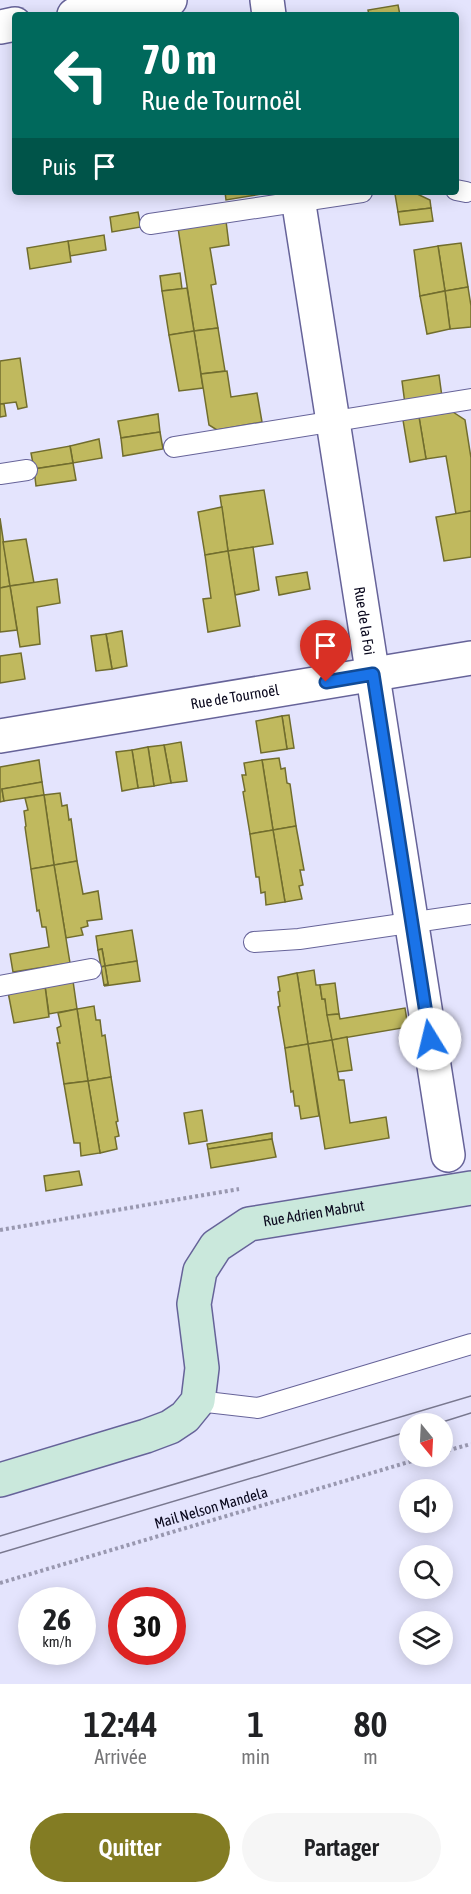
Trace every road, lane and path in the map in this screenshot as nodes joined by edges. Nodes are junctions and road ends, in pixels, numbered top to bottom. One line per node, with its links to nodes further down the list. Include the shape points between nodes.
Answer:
1 (170, 0): 2 (street)
2 (93, 12)
3 (324, 195): 4 (lane)
4 (298, 197): 5 (lane); 7 (street, Rue de la Foi)
5 (150, 224)
6 (471, 399): 7 (lane)
7 (334, 422): 8 (lane); 12 (street, Rue de la Foi)
8 (174, 447)
9 (27, 470): 10 (lane)
10 (0, 474)
11 (471, 658): 12 (street, Rue de Tournoël)
12 (373, 674): 13 (street, Rue de Tournoël); 15 (street, Rue de la Foi)
13 (0, 736)
14 (471, 914): 15 (lane)
15 (412, 922): 16 (lane); 19 (street, Rue de la Foi)
16 (254, 942)
17 (91, 969): 18 (lane)
18 (0, 986)
19 (448, 1155)
20 (471, 1188): 22 (street, Rue Adrien Mabrut, via 249,1224 216,1246 200,1271 194,1304 202,1368)
21 (471, 1344): 22 (lane, via 258,1408)
22 (198, 1401): 26 (street, via 170,1427)
23 (471, 1444): 24 (path)
24 (453, 1449)
25 (399, 1465): 27 (path, Mail Nelson Mandela)
26 (0, 1480)
27 (0, 1583)

